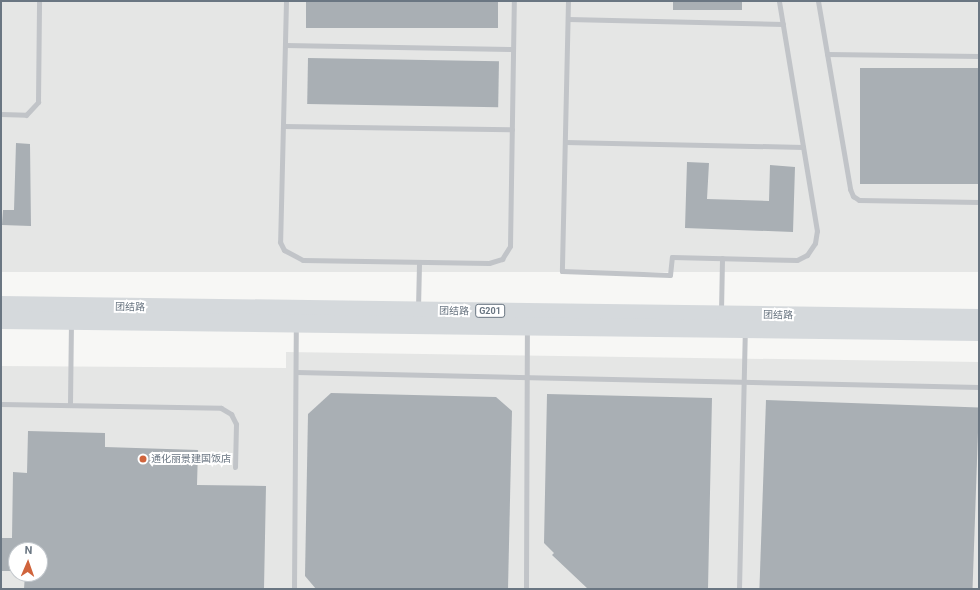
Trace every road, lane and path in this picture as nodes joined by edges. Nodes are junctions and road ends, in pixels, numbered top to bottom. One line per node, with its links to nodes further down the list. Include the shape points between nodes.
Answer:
1 (39, 1): 13 (lane, via 38,102 26,115)
2 (286, 1): 9 (lane)
3 (514, 1): 10 (lane)
4 (568, 1): 7 (lane)
5 (779, 1): 8 (lane)
6 (818, 1): 11 (lane)
7 (568, 20): 8 (lane); 16 (lane)
8 (783, 24): 17 (lane)
9 (285, 45): 10 (lane); 14 (lane)
10 (513, 49): 15 (lane)
11 (827, 54): 12 (lane); 18 (lane, via 853,196 859,200)
12 (979, 56)
13 (1, 114)
14 (283, 126): 15 (lane); 20 (lane, via 280,242 287,253 303,260)
15 (512, 129): 20 (lane, via 510,246 506,256 494,263)
16 (565, 142): 17 (lane); 19 (lane, via 562,271 670,275 672,257)
17 (803, 147): 19 (lane, via 817,231 810,252 797,260)
18 (979, 202)
19 (722, 258): 23 (lane)
20 (419, 263): 22 (lane)
21 (1, 305): 22 (highway, 团结路 / G201)
22 (418, 310): 23 (highway, 团结路 / G201)
23 (721, 314): 24 (highway, 团结路 / G201)
24 (979, 318)
25 (1, 320): 26 (highway, 团结路 / G201)
26 (71, 320): 27 (highway, 团结路 / G201); 35 (lane)
27 (296, 324): 28 (highway, 团结路 / G201); 31 (lane)
28 (527, 326): 29 (highway, 团结路 / G201); 32 (lane)
29 (745, 329): 30 (highway, 团结路 / G201); 33 (lane)
30 (979, 332)
31 (296, 372): 32 (lane); 38 (lane)
32 (527, 377): 33 (lane); 39 (lane)
33 (744, 382): 34 (lane); 40 (lane)
34 (979, 387)
35 (70, 403): 36 (lane); 37 (lane, via 221,408 231,414 236,424)
36 (1, 404)
37 (235, 467)
38 (294, 589)
39 (526, 589)
40 (739, 589)

